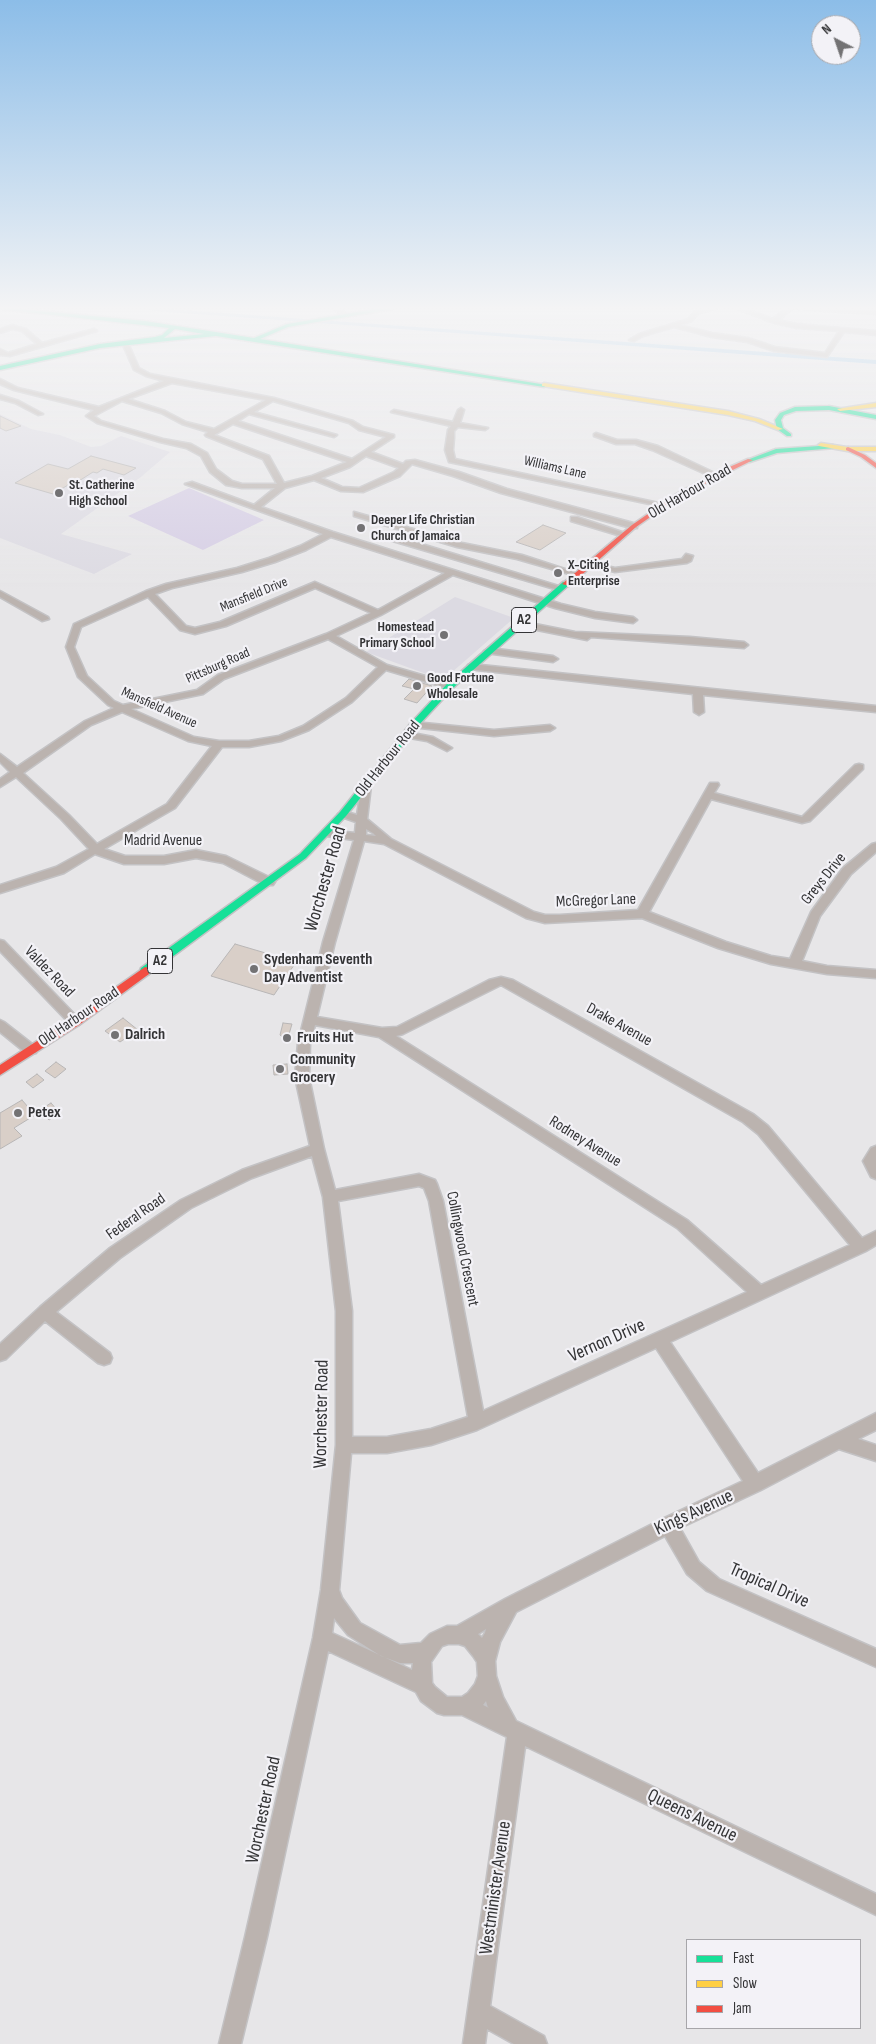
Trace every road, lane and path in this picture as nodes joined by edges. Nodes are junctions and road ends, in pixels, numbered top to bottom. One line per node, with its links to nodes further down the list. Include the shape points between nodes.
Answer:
1 (19, 402): 16 (street)
2 (72, 402): 9 (street)
3 (115, 402): 9 (street)
4 (133, 402): 24 (street, via 163,412 184,423)
5 (266, 402): 12 (street)
6 (284, 402): 29 (street, via 346,420 361,429 392,436)
7 (659, 402): 15 (main road)
8 (876, 405): 10 (main road)
9 (100, 409): 24 (street, via 89,416 162,441)
10 (840, 409): 14 (main road, via 810,408); 17 (main road)
11 (461, 410): 19 (street)
12 (248, 412): 18 (street); 22 (street)
13 (394, 412): 19 (street)
14 (786, 412): 15 (main road, via 760,415); 21 (main road, via 778,420)
15 (728, 413): 21 (main road, via 757,420)
16 (40, 414)
17 (876, 417)
18 (232, 421): 24 (street); 30 (street)
19 (456, 425): 20 (street); 37 (street, Williams Lane, via 450,438 452,460)
20 (485, 428)
21 (782, 431): 25 (main road, via 805,441); 28 (main road, via 783,443)
22 (334, 435)
23 (596, 435): 33 (street, via 616,442 636,442 655,448)
24 (201, 438): 36 (street, via 266,458); 36 (street, via 204,454 213,470 229,483)
25 (833, 447): 27 (main road); 28 (main road, Old Harbour Road / A2)
26 (876, 448): 27 (main road)
27 (847, 449): 31 (main road)
28 (776, 451): 33 (main road, Old Harbour Road / A2)
29 (366, 453): 30 (street); 32 (street)
30 (352, 461): 34 (street)
31 (876, 466)
32 (404, 467): 34 (street, via 398,474 360,490 341,489); 41 (street, via 412,462)
33 (715, 475): 37 (main road, Old Harbour Road / A2)
34 (315, 478): 36 (street)
35 (189, 484): 38 (street)
36 (282, 486): 38 (street)
37 (664, 505): 41 (main road, Old Harbour Road / A2)
38 (255, 508): 42 (street)
39 (357, 514): 48 (street, via 460,545 519,556)
40 (574, 519): 43 (street)
41 (634, 526): 43 (main road, Old Harbour Road / A2)
42 (330, 534): 47 (street); 50 (street, Mansfield Avenue, via 272,560)
43 (624, 534): 46 (main road, Old Harbour Road / A2)
44 (389, 536): 49 (street)
45 (689, 556): 46 (street, via 684,561 615,570)
46 (590, 564): 48 (main road, Old Harbour Road / A2)
47 (451, 573): 52 (street); 53 (street, Pittsburg Road)
48 (576, 574): 49 (main road, Old Harbour Road / A2)
49 (561, 588): 52 (main road, Old Harbour Road / A2)
50 (150, 593): 53 (street, Mansfield Drive, via 183,628 195,631 238,618 315,584); 67 (street, Mansfield Avenue, via 77,626 70,647 83,677 111,703)
51 (0, 594): 54 (street)
52 (546, 601): 55 (street); 56 (main road, Old Harbour Road / A2)
53 (378, 613): 58 (street, Pittsburg Road)
54 (45, 619)
55 (633, 620)
56 (520, 624): 57 (street); 61 (main road, Old Harbour Road / A2)
57 (578, 634): 59 (street); 60 (street)
58 (329, 636): 63 (street); 67 (street, Pittsburg Road, via 242,668 200,692)
59 (618, 645)
60 (744, 645)
61 (489, 651): 62 (street); 64 (main road, Old Harbour Road / A2)
62 (554, 659)
63 (384, 667): 65 (street); 73 (street, Mansfield Avenue, via 349,700 306,728 281,738 249,744)
64 (471, 667): 65 (main road, Old Harbour Road / A2); 66 (street)
65 (450, 686): 70 (main road, Old Harbour Road / A2)
66 (698, 692): 68 (street); 69 (street)
67 (125, 707): 73 (street, Mansfield Avenue, via 191,739); 77 (street, Pittsburg Road, via 88,723)
68 (876, 709)
69 (699, 712)
70 (414, 725): 71 (street, via 494,733); 72 (main road, Old Harbour Road / A2)
71 (550, 728)
72 (407, 734): 74 (street, via 430,739); 79 (main road, Old Harbour Road / A2)
73 (219, 744): 87 (street, via 171,806)
74 (446, 748)
75 (0, 757): 77 (street, Madrid Avenue)
76 (859, 767): 81 (street, via 802,820)
77 (18, 772): 78 (street, Pittsburg Road); 87 (street, Madrid Avenue)
78 (0, 784)
79 (366, 785): 82 (main road, Old Harbour Road / A2); 83 (street, Worchester Road)
80 (714, 785): 81 (street)
81 (708, 795): 90 (street)
82 (343, 814): 83 (street); 84 (main road, Old Harbour Road / A2)
83 (362, 830): 84 (street); 85 (street, McGregor Lane); 85 (street, McGregor Lane, via 377,831); 94 (street, Worchester Road)
84 (326, 833): 88 (main road, Old Harbour Road / A2)
85 (387, 841): 90 (street, McGregor Lane, via 530,915 560,919)
86 (876, 846): 92 (street, Greys Drive, via 847,871 815,915)
87 (97, 850): 88 (street, Madrid Avenue, via 124,860 164,860 196,854 226,860); 89 (street, via 60,870)
88 (270, 882): 95 (main road, Old Harbour Road / A2)
89 (0, 890)
90 (642, 914): 92 (street, McGregor Lane, via 722,945)
91 (0, 944): 95 (street, Valdez Road)
92 (794, 965): 93 (street, McGregor Lane)
93 (876, 974)
94 (310, 1020): 97 (street, Drake Avenue); 100 (street, Worchester Road, via 304,1043 302,1077)
95 (75, 1022): 98 (main road, Old Harbour Road / A2)
96 (0, 1024): 98 (street)
97 (382, 1033): 105 (street, Drake Avenue, via 399,1031 493,983 509,983 748,1118 763,1130); 106 (street, Rodney Avenue, via 682,1224)
98 (31, 1050): 99 (main road, Old Harbour Road / A2)
99 (0, 1071)
100 (317, 1149): 103 (street, Worchester Road); 107 (street, Federal Road, via 247,1174 186,1204 115,1253)
101 (876, 1152): 102 (street, via 870,1161)
102 (876, 1173)
103 (330, 1197): 112 (street, Collingwood Crescent, via 419,1180 430,1184 436,1201); 114 (street, Worchester Road, via 344,1311)
104 (876, 1238): 105 (street, Vernon Drive)
105 (861, 1246): 106 (street, Vernon Drive)
106 (759, 1293): 108 (street, Vernon Drive)
107 (45, 1312): 109 (street, Federal Road); 110 (street)
108 (659, 1339): 112 (street, Vernon Drive); 116 (street)
109 (0, 1354)
110 (104, 1358)
111 (876, 1421): 113 (street, Kings Avenue)
112 (478, 1422): 114 (street, Vernon Drive, via 431,1437 387,1445)
113 (838, 1441): 115 (street); 116 (street, Kings Avenue)
114 (344, 1445): 118 (street, Worchester Road)
115 (876, 1453)
116 (755, 1484): 117 (street, Kings Avenue)
117 (668, 1525): 119 (street, Kings Avenue); 123 (street, Tropical Drive, via 693,1568 713,1585)
118 (330, 1590): 121 (street, Worchester Road); 122 (street, via 335,1604 354,1629 400,1654)
119 (511, 1605): 120 (street, Kings Avenue); 124 (street, Kings Avenue, via 491,1639)
120 (459, 1635): 122 (street, via 447,1635 436,1640); 124 (street, via 476,1644)
121 (322, 1638): 125 (street); 130 (street, Worchester Road)
122 (427, 1650): 125 (street, via 422,1661)
123 (876, 1658)
124 (487, 1668): 126 (street, via 483,1689 475,1700); 127 (street, via 495,1701)
125 (423, 1685): 126 (street, via 440,1704 454,1708)
126 (463, 1706): 127 (street, Queens Avenue)
127 (513, 1730): 128 (street, Queens Avenue); 129 (street, Westminister Avenue)
128 (876, 1904)
129 (479, 2012): 131 (street, Westminister Avenue); 132 (street)
130 (230, 2044)
131 (474, 2044)
132 (536, 2044)

